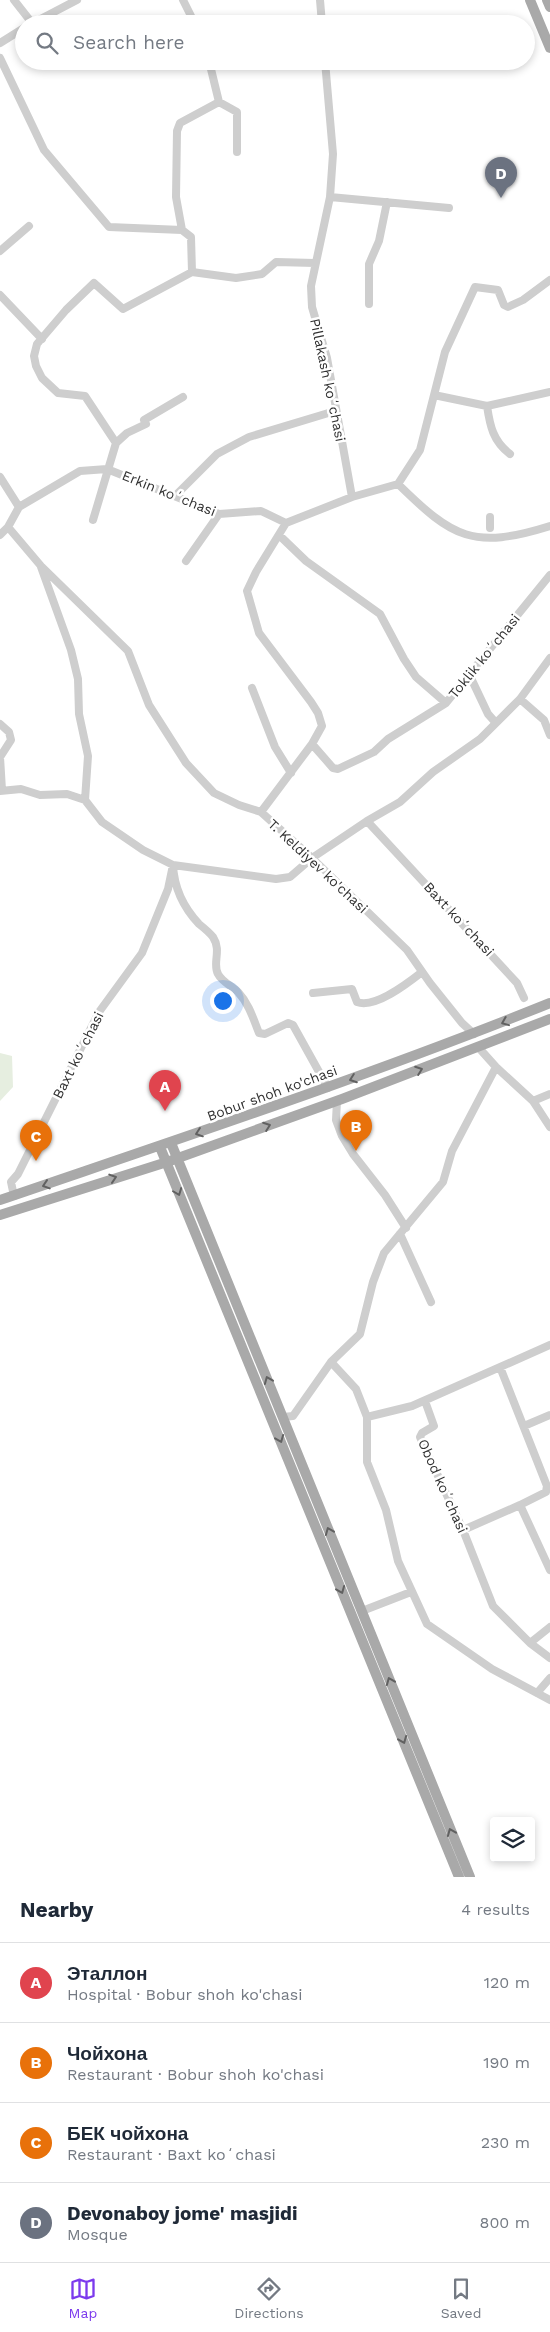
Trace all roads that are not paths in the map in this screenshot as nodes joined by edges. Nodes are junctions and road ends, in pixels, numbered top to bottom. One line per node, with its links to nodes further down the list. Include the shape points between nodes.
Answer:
1 (14, 0): 8 (street)
2 (77, 0): 9 (street)
3 (183, 0): 10 (street)
4 (320, 0): 11 (street)
5 (530, 0): 14 (main road)
6 (547, 0): 7 (main road)
7 (550, 7)
8 (25, 15)
9 (48, 15)
10 (190, 15)
11 (321, 15)
12 (15, 33): 13 (street)
13 (0, 42)
14 (550, 48)
15 (0, 58): 24 (street, via 44,150 110,227)
16 (211, 70): 18 (street)
17 (326, 70): 20 (street, via 333,154)
18 (219, 102): 19 (street, via 237,112); 24 (street, via 180,123 177,131 176,196)
19 (237, 152)
20 (330, 197): 21 (street); 26 (street)
21 (388, 202): 22 (street); 30 (street, via 379,241 369,264)
22 (449, 208)
23 (29, 226): 25 (street)
24 (182, 230): 27 (street, via 191,237)
25 (0, 251)
26 (315, 262): 27 (street, via 276,262 262,274 236,278); 36 (street, Pillakash koʻchasi, via 312,307 326,358)
27 (192, 272): 31 (street, via 123,309 94,283)
28 (550, 280): 33 (street, via 508,307 498,290 475,287 445,352)
29 (0, 295): 31 (street)
30 (369, 304)
31 (42, 339): 37 (street, via 34,356 42,378 58,393 85,396)
32 (550, 392): 35 (street)
33 (434, 395): 35 (street); 41 (street, via 420,450)
34 (183, 397): 37 (street, via 144,420 146,424 127,433)
35 (487, 406): 38 (street, via 490,428 499,446)
36 (335, 411): 42 (street, via 241,441 217,454); 43 (street, Pillakash koʻchasi)
37 (116, 443): 39 (street)
38 (510, 454)
39 (108, 469): 42 (street, Erkin koʻchasi); 44 (street, Erkin koʻchasi, via 80,471); 47 (street)
40 (0, 477): 44 (street)
41 (398, 484): 43 (street); 52 (street, via 430,516 449,528 468,536)
42 (176, 495): 45 (street, Erkin koʻchasi)
43 (352, 497): 48 (street)
44 (19, 506): 50 (street)
45 (219, 514): 48 (street, Erkin koʻchasi, via 262,512); 54 (street)
46 (490, 517): 52 (street)
47 (93, 520)
48 (286, 523): 51 (street)
49 (550, 526): 52 (street)
50 (8, 527): 53 (street); 55 (street, T. Keldiyev ko'chasi)
51 (279, 534): 61 (street, via 306,561 380,614 416,677); 65 (street, via 247,592 259,633 318,713 322,726)
52 (490, 534)
53 (0, 535)
54 (186, 561)
55 (41, 566): 68 (street, via 78,679 79,714 88,756); 69 (street, T. Keldiyev ko'chasi, via 128,651 149,705 186,763 214,793)
56 (550, 575): 58 (street, Toklik koʻchasi)
57 (550, 658): 60 (street)
58 (470, 676): 61 (street, Toklik koʻchasi); 62 (street, via 488,714)
59 (252, 688): 66 (street, via 275,748)
60 (520, 699): 62 (street); 64 (street, via 544,720)
61 (446, 703): 65 (street, Toklik koʻchasi, via 374,752 338,769 333,768)
62 (496, 723): 70 (street, via 400,802)
63 (0, 724): 67 (street, via 11,740 0,757)
64 (550, 735)
65 (312, 744): 66 (street)
66 (291, 773): 69 (street)
67 (1, 791): 68 (street, via 21,789 40,795 67,794)
68 (85, 800): 72 (street, via 102,822 143,850)
69 (262, 812): 71 (street, T. Keldiyev ko'chasi)
70 (367, 821): 71 (street); 75 (street, Baxt koʻchasi, via 517,983)
71 (312, 858): 72 (street, via 290,877 276,878); 73 (street, T. Keldiyev ko'chasi, via 408,950)
72 (173, 865): 81 (street, via 179,894 216,943 218,975 245,1000 259,1033 265,1034 288,1023 293,1025); 90 (street, Baxt koʻchasi, via 168,889 142,953 96,1018 12,1182)
73 (422, 972): 74 (street, via 396,991 364,1004 357,1002 352,989); 78 (street, T. Keldiyev ko'chasi)
74 (313, 993)
75 (524, 998)
76 (550, 1004): 78 (main road, Bobur shoh ko'chasi, one-way to 78)
77 (550, 1019): 79 (main road, Bobur shoh ko'chasi)
78 (474, 1034): 81 (main road, Bobur shoh ko'chasi, one-way to 81)
79 (479, 1048): 80 (street); 83 (main road, Bobur shoh ko'chasi, one-way to 79)
80 (496, 1067): 84 (street); 93 (street, via 452,1151 443,1182)
81 (328, 1088): 86 (main road, Bobur shoh ko'chasi, one-way to 86)
82 (550, 1094): 84 (street)
83 (337, 1101): 88 (main road, Bobur shoh ko'chasi, one-way to 83); 93 (street, via 336,1120 342,1136)
84 (533, 1101): 85 (street)
85 (550, 1127)
86 (171, 1143): 87 (main road, Bobur shoh ko'chasi); 88 (main road)
87 (160, 1147): 89 (main road); 90 (main road, Bobur shoh ko'chasi, one-way to 90)
88 (177, 1158): 89 (main road, Bobur shoh ko'chasi); 101 (main road, one-way to 88)
89 (166, 1162): 92 (main road, Bobur shoh ko'chasi, one-way to 89); 100 (main road, one-way to 100)
90 (14, 1196): 91 (main road, Bobur shoh ko'chasi)
91 (0, 1200)
92 (0, 1215)
93 (406, 1228): 94 (street)
94 (400, 1234): 95 (street); 97 (street, via 384,1253 360,1334)
95 (431, 1302)
96 (550, 1345): 98 (street)
97 (331, 1362): 101 (street, via 293,1416); 103 (street, via 356,1389)
98 (500, 1367): 99 (street); 104 (street)
99 (425, 1401): 103 (street); 106 (street, Obod koʻchasi, via 434,1426 420,1437)
100 (268, 1412): 101 (street); 116 (main road, one-way to 116)
101 (281, 1412): 109 (main road, one-way to 101)
102 (550, 1414): 104 (street)
103 (367, 1417): 108 (street, via 367,1462 386,1510 398,1561)
104 (524, 1426): 105 (street, via 547,1490)
105 (520, 1505): 106 (street); 107 (street)
106 (463, 1530): 111 (street, Obod koʻchasi, via 493,1606)
107 (550, 1570)
108 (411, 1592): 109 (street); 114 (street, via 428,1624 441,1635 492,1669)
109 (362, 1611): 117 (main road, one-way to 109)
110 (550, 1627): 111 (street)
111 (530, 1643): 112 (street, Obod koʻchasi)
112 (550, 1658)
113 (550, 1678): 114 (street)
114 (537, 1693): 115 (street)
115 (550, 1700)
116 (459, 1877)
117 (470, 1877)

